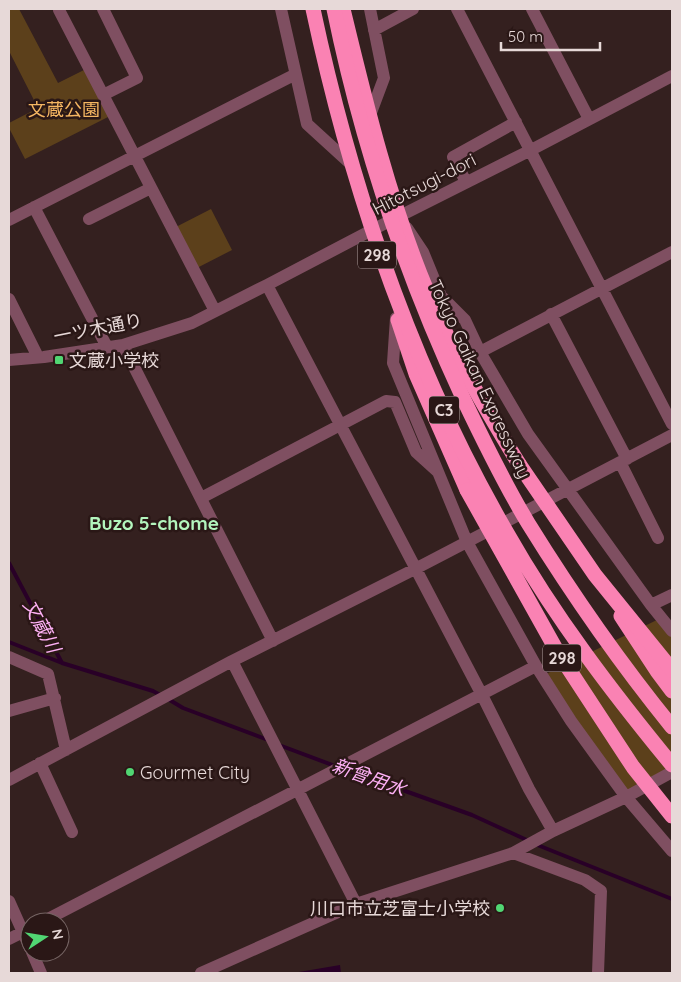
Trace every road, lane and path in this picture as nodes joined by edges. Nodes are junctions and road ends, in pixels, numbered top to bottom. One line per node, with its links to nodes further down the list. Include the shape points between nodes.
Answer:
1 (58, 9): 15 (street)
2 (103, 9): 15 (street, via 136,78)
3 (281, 9): 13 (street)
4 (313, 9): 67 (highway, C3, bridge, via 337,114 387,274 422,363 461,447 507,534 563,622 620,702)
5 (320, 9): 21 (highway, 298)
6 (334, 9): 64 (highway, Tokyo Gaikan Expressway / C3, bridge, via 376,179 410,275 470,412 538,538 584,609)
7 (343, 9): 16 (highway, 298)
8 (370, 9): 12 (street)
9 (413, 9): 12 (street)
10 (457, 9): 18 (street)
11 (532, 9): 17 (street)
12 (374, 30): 16 (street, via 384,78)
13 (294, 75): 20 (street); 21 (street, via 307,124)
14 (672, 76): 17 (street, Hitotsugi-dori)
15 (104, 95): 20 (street)
16 (369, 118): 25 (highway, 298)
17 (589, 119): 19 (street, Hitotsugi-dori)
18 (516, 122): 19 (street); 22 (street, via 452,157)
19 (531, 150): 22 (street, Hitotsugi-dori); 31 (street)
20 (135, 156): 23 (street); 24 (street)
21 (353, 166): 28 (highway, 298)
22 (466, 182): 25 (street, Hitotsugi-dori)
23 (151, 188): 26 (street); 33 (street)
24 (34, 208): 27 (street); 37 (street)
25 (399, 216): 28 (street, Hitotsugi-dori); 38 (street, via 423,252 440,296 465,320); 51 (highway, 298, bridge, via 427,291 486,410)
26 (89, 219)
27 (9, 220)
28 (370, 230): 30 (street, Hitotsugi-dori); 34 (highway, 298)
29 (672, 252): 31 (street)
30 (267, 285): 33 (street, Hitotsugi-dori); 42 (street)
31 (601, 288): 35 (street); 41 (street)
32 (9, 300): 39 (street)
33 (215, 311): 36 (street, 一ツ木通り, via 192,323)
34 (396, 313): 45 (street, via 393,363); 68 (highway, 298, bridge, via 416,374 467,490 557,651)
35 (551, 314): 38 (street); 44 (street)
36 (123, 345): 37 (street, 一ツ木通り); 47 (street)
37 (107, 347): 39 (street, 一ツ木通り)
38 (480, 352): 46 (street, via 528,434)
39 (38, 357): 40 (street, 一ツ木通り)
40 (9, 360)
41 (672, 424)
42 (339, 425): 45 (street, via 386,401 394,402 416,452); 47 (street); 50 (street)
43 (672, 435): 44 (street)
44 (623, 461): 46 (street); 48 (street)
45 (438, 472): 49 (street)
46 (567, 490): 49 (street); 53 (street)
47 (201, 498): 55 (street)
48 (658, 538)
49 (467, 542): 50 (street); 58 (street)
50 (415, 569): 55 (street); 61 (street)
51 (595, 575): 59 (highway, 298, bridge); 60 (highway, bridge)
52 (672, 595): 53 (street)
53 (651, 605): 54 (street)
54 (672, 632)
55 (273, 641): 57 (street)
56 (9, 657): 62 (street, via 48,674)
57 (232, 662): 65 (street); 71 (street)
58 (536, 666): 61 (street); 72 (street)
59 (672, 670)
60 (672, 691)
61 (482, 695): 71 (street); 75 (street)
62 (55, 698): 63 (street); 65 (street)
63 (9, 711)
64 (672, 727)
65 (66, 750): 66 (street)
66 (40, 763): 70 (street); 76 (street)
67 (672, 765)
68 (633, 767): 73 (highway, bridge); 74 (highway, 298, bridge)
69 (672, 772): 72 (street)
70 (9, 780)
71 (296, 789): 80 (street); 81 (street)
72 (626, 797): 75 (street); 78 (street)
73 (672, 805)
74 (672, 816)
75 (553, 831): 77 (street)
76 (72, 832)
77 (518, 850): 80 (street); 84 (street, via 585,880 601,891)
78 (672, 850)
79 (9, 901): 82 (street)
80 (356, 904): 83 (street)
81 (61, 912)
82 (20, 920)
83 (201, 973)
84 (598, 973)

